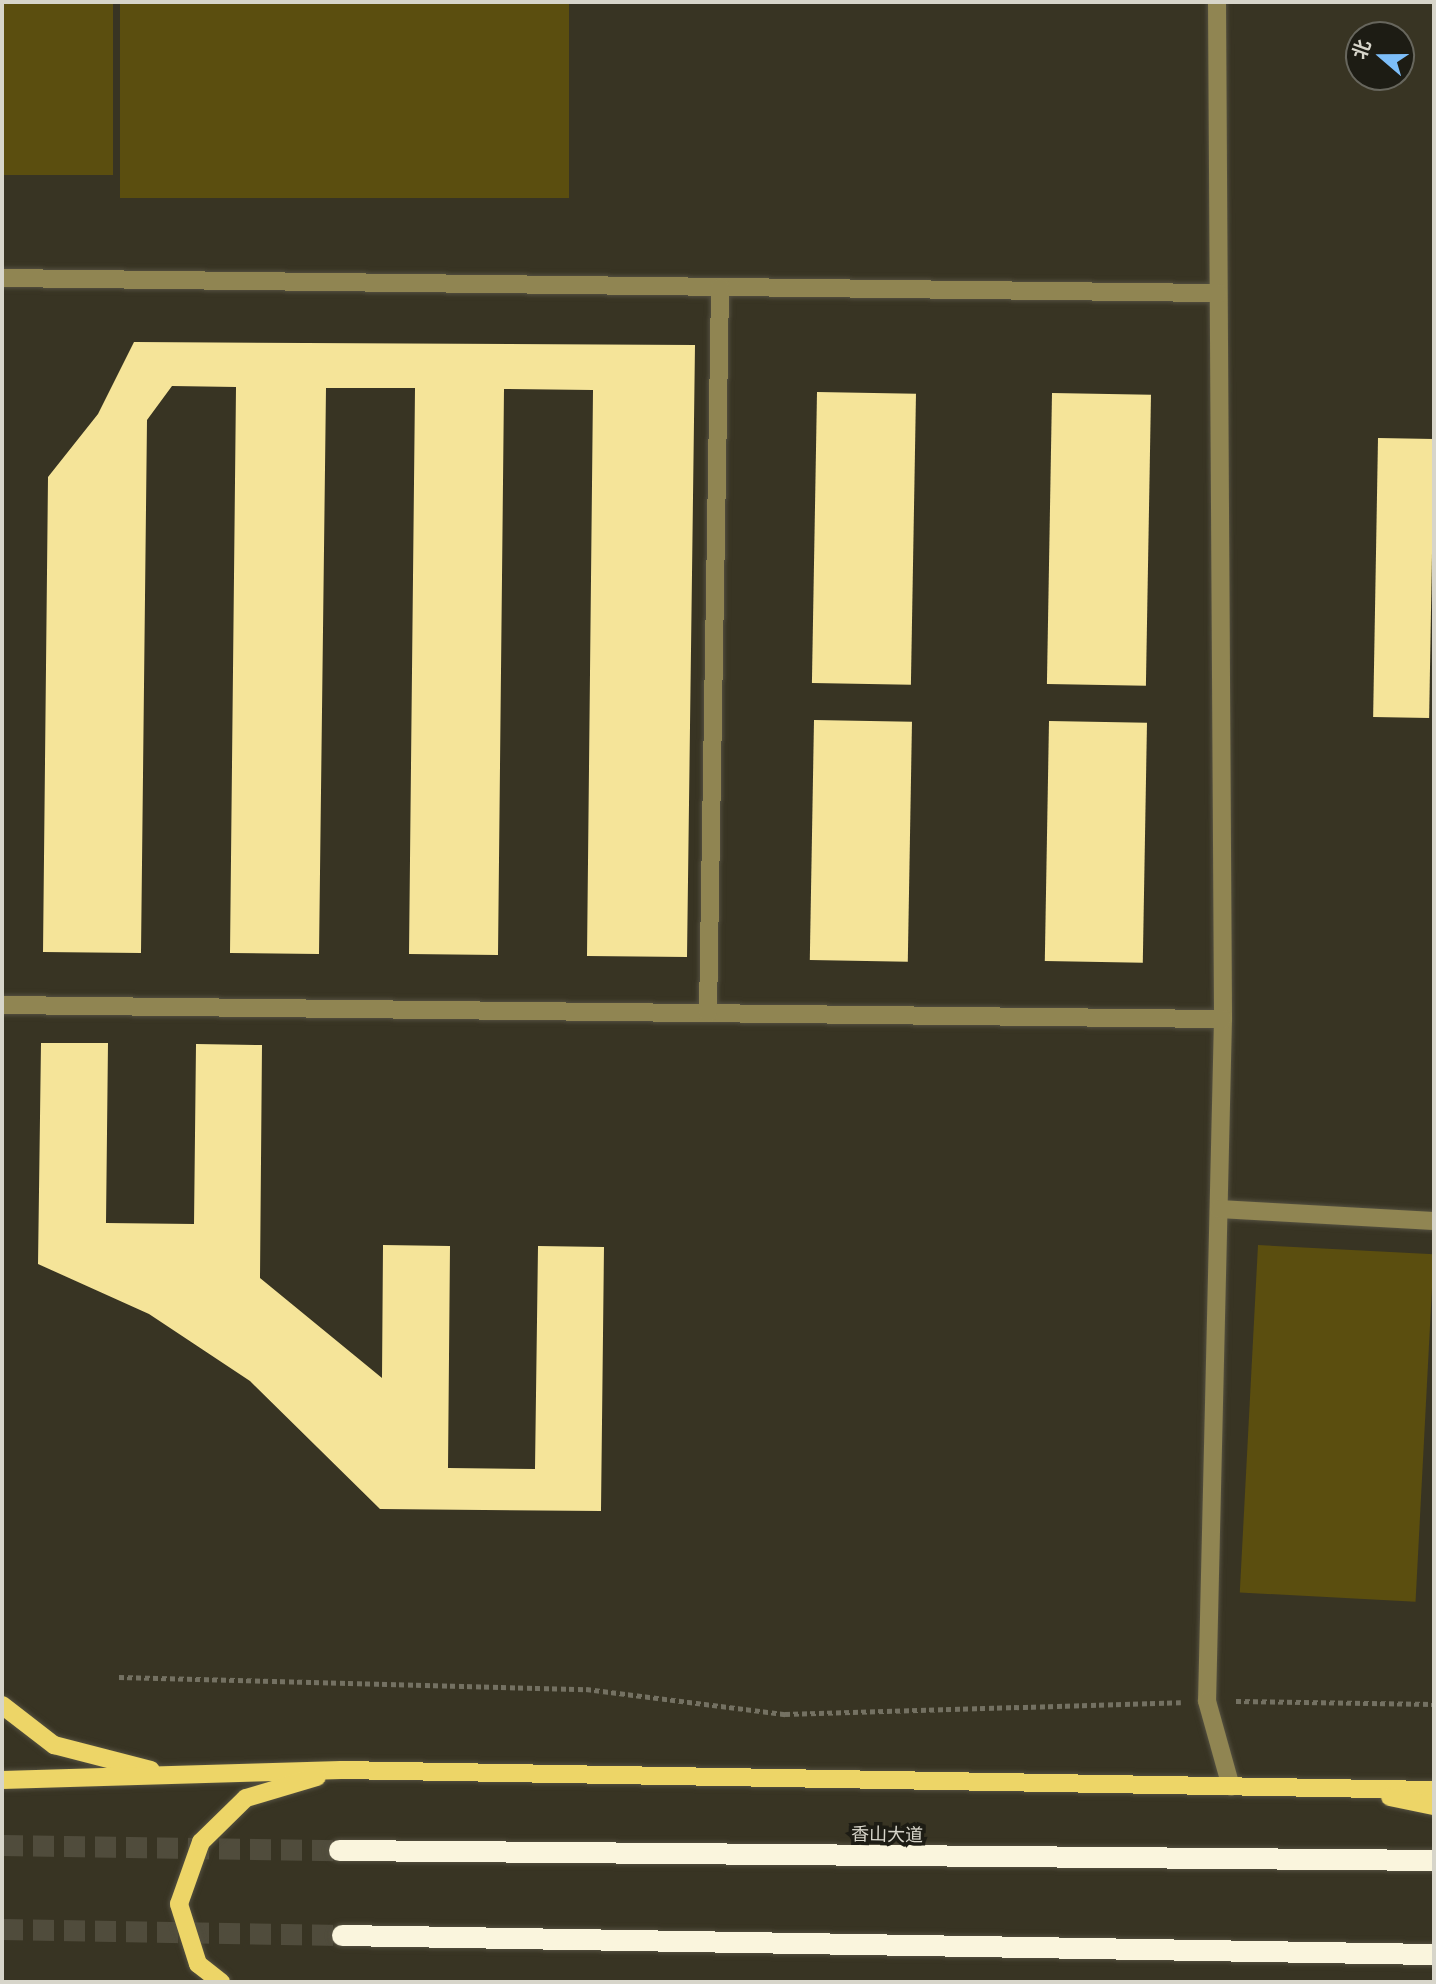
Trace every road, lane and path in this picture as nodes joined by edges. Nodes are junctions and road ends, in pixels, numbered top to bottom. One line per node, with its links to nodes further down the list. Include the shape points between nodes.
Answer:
1 (1217, 2): 4 (street)
2 (2, 278): 3 (street)
3 (720, 287): 4 (street); 6 (street)
4 (1218, 293): 7 (street)
5 (2, 1005): 6 (street)
6 (708, 1013): 7 (street)
7 (1223, 1019): 8 (street)
8 (1219, 1209): 9 (street); 11 (street)
9 (1434, 1222)
10 (119, 1677): 11 (path, via 586,1689 785,1714)
11 (1207, 1701): 12 (path); 17 (street)
12 (1434, 1704)
13 (2, 1705): 15 (main road, via 54,1745)
14 (341, 1770): 15 (main road); 17 (main road); 25 (main road, via 246,1798 201,1842 179,1904 198,1964)
15 (171, 1775): 16 (main road)
16 (2, 1780)
17 (1231, 1787): 18 (main road)
18 (1352, 1789): 19 (main road); 20 (main road)
19 (1434, 1790)
20 (1434, 1806)
21 (338, 1850): 22 (highway, 香山大道)
22 (1434, 1860)
23 (342, 1935): 24 (highway)
24 (1434, 1954)
25 (221, 1982)

